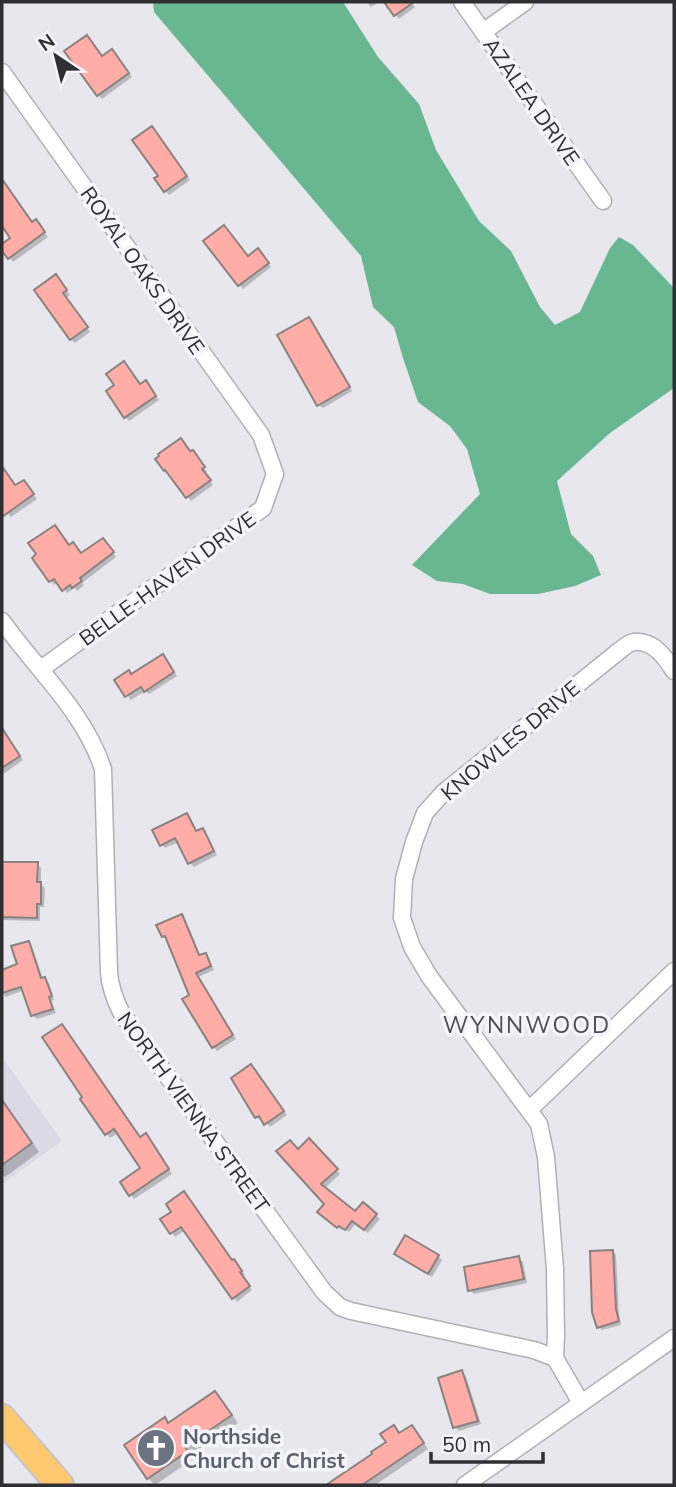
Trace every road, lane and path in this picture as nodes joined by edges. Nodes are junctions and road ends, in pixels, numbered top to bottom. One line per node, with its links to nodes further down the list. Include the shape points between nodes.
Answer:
1 (462, 2): 3 (street, AZALEA DRIVE)
2 (526, 2): 3 (street)
3 (483, 32): 5 (street, AZALEA DRIVE)
4 (2, 72): 6 (street, ROYAL OAKS DRIVE, via 261,435)
5 (603, 201)
6 (275, 474): 8 (street, BELLE-HAVEN DRIVE, via 263,508)
7 (2, 621): 8 (street, NORTH VIENNA STREET)
8 (41, 669): 13 (street, NORTH VIENNA STREET, via 85,730 103,769 109,972 115,1001 324,1292 351,1311 534,1350)
9 (674, 671): 11 (street, KNOWLES DRIVE, via 655,648 632,642 443,793 425,813 414,842 404,879 402,918 412,947)
10 (674, 971): 11 (street)
11 (529, 1110): 13 (street, KNOWLES DRIVE, via 540,1124 546,1157 555,1269)
12 (674, 1338): 14 (street)
13 (555, 1359): 14 (street)
14 (581, 1403): 17 (street)
15 (2, 1418): 16 (highway)
16 (60, 1485)
17 (465, 1485)

